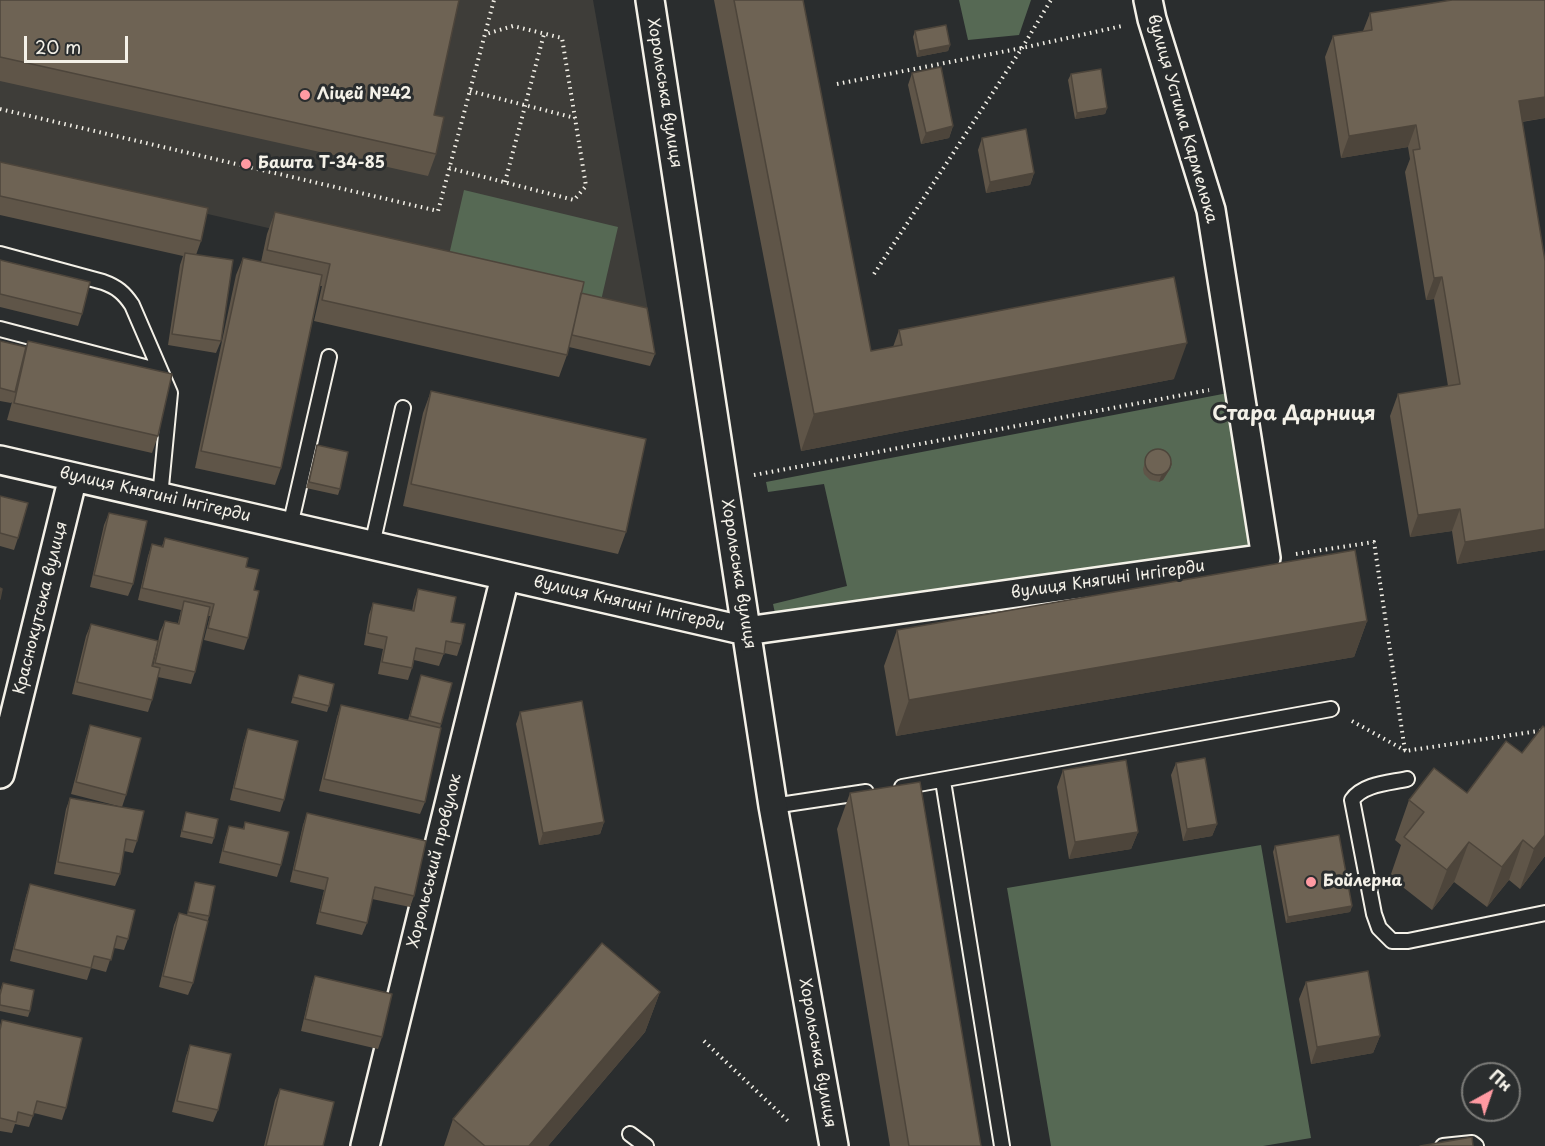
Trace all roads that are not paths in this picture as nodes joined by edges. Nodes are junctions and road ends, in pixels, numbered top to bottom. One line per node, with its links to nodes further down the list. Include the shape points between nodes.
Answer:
1 (650, 0): 15 (street, Хорольська вулиця)
2 (1150, 10): 13 (street, вулиця Устима Кармелюка, via 1211,210)
3 (0, 254): 6 (lane, via 103,282 124,293)
4 (0, 330): 6 (lane)
5 (329, 357): 11 (lane)
6 (160, 370): 10 (lane, via 170,393)
7 (403, 408): 12 (lane)
8 (0, 460): 9 (street, вулиця Княгині Інгігерди)
9 (73, 477): 10 (street, вулиця Княгині Інгігерди); 17 (street, Краснокутська вулиця)
10 (160, 497): 11 (street, вулиця Княгині Інгігерди)
11 (290, 526): 12 (street, вулиця Княгині Інгігерди)
12 (372, 545): 14 (street, вулиця Княгині Інгігерди)
13 (1266, 558): 15 (street, вулиця Княгині Інгігерди)
14 (505, 577): 15 (street, вулиця Княгині Інгігерди); 23 (street, Хорольський провулок)
15 (746, 630): 20 (street, Хорольська вулиця)
16 (1331, 709): 19 (lane)
17 (0, 774)
18 (1407, 779): 21 (lane, via 1358,792 1352,800 1374,914 1379,928 1392,941)
19 (943, 781): 20 (lane); 26 (lane)
20 (773, 806): 25 (street, Хорольська вулиця)
21 (1545, 913)
22 (630, 1134): 24 (lane)
23 (365, 1146)
24 (646, 1146)
25 (834, 1146)
26 (1002, 1146)
27 (1443, 1146): 28 (lane)
28 (1476, 1146)

